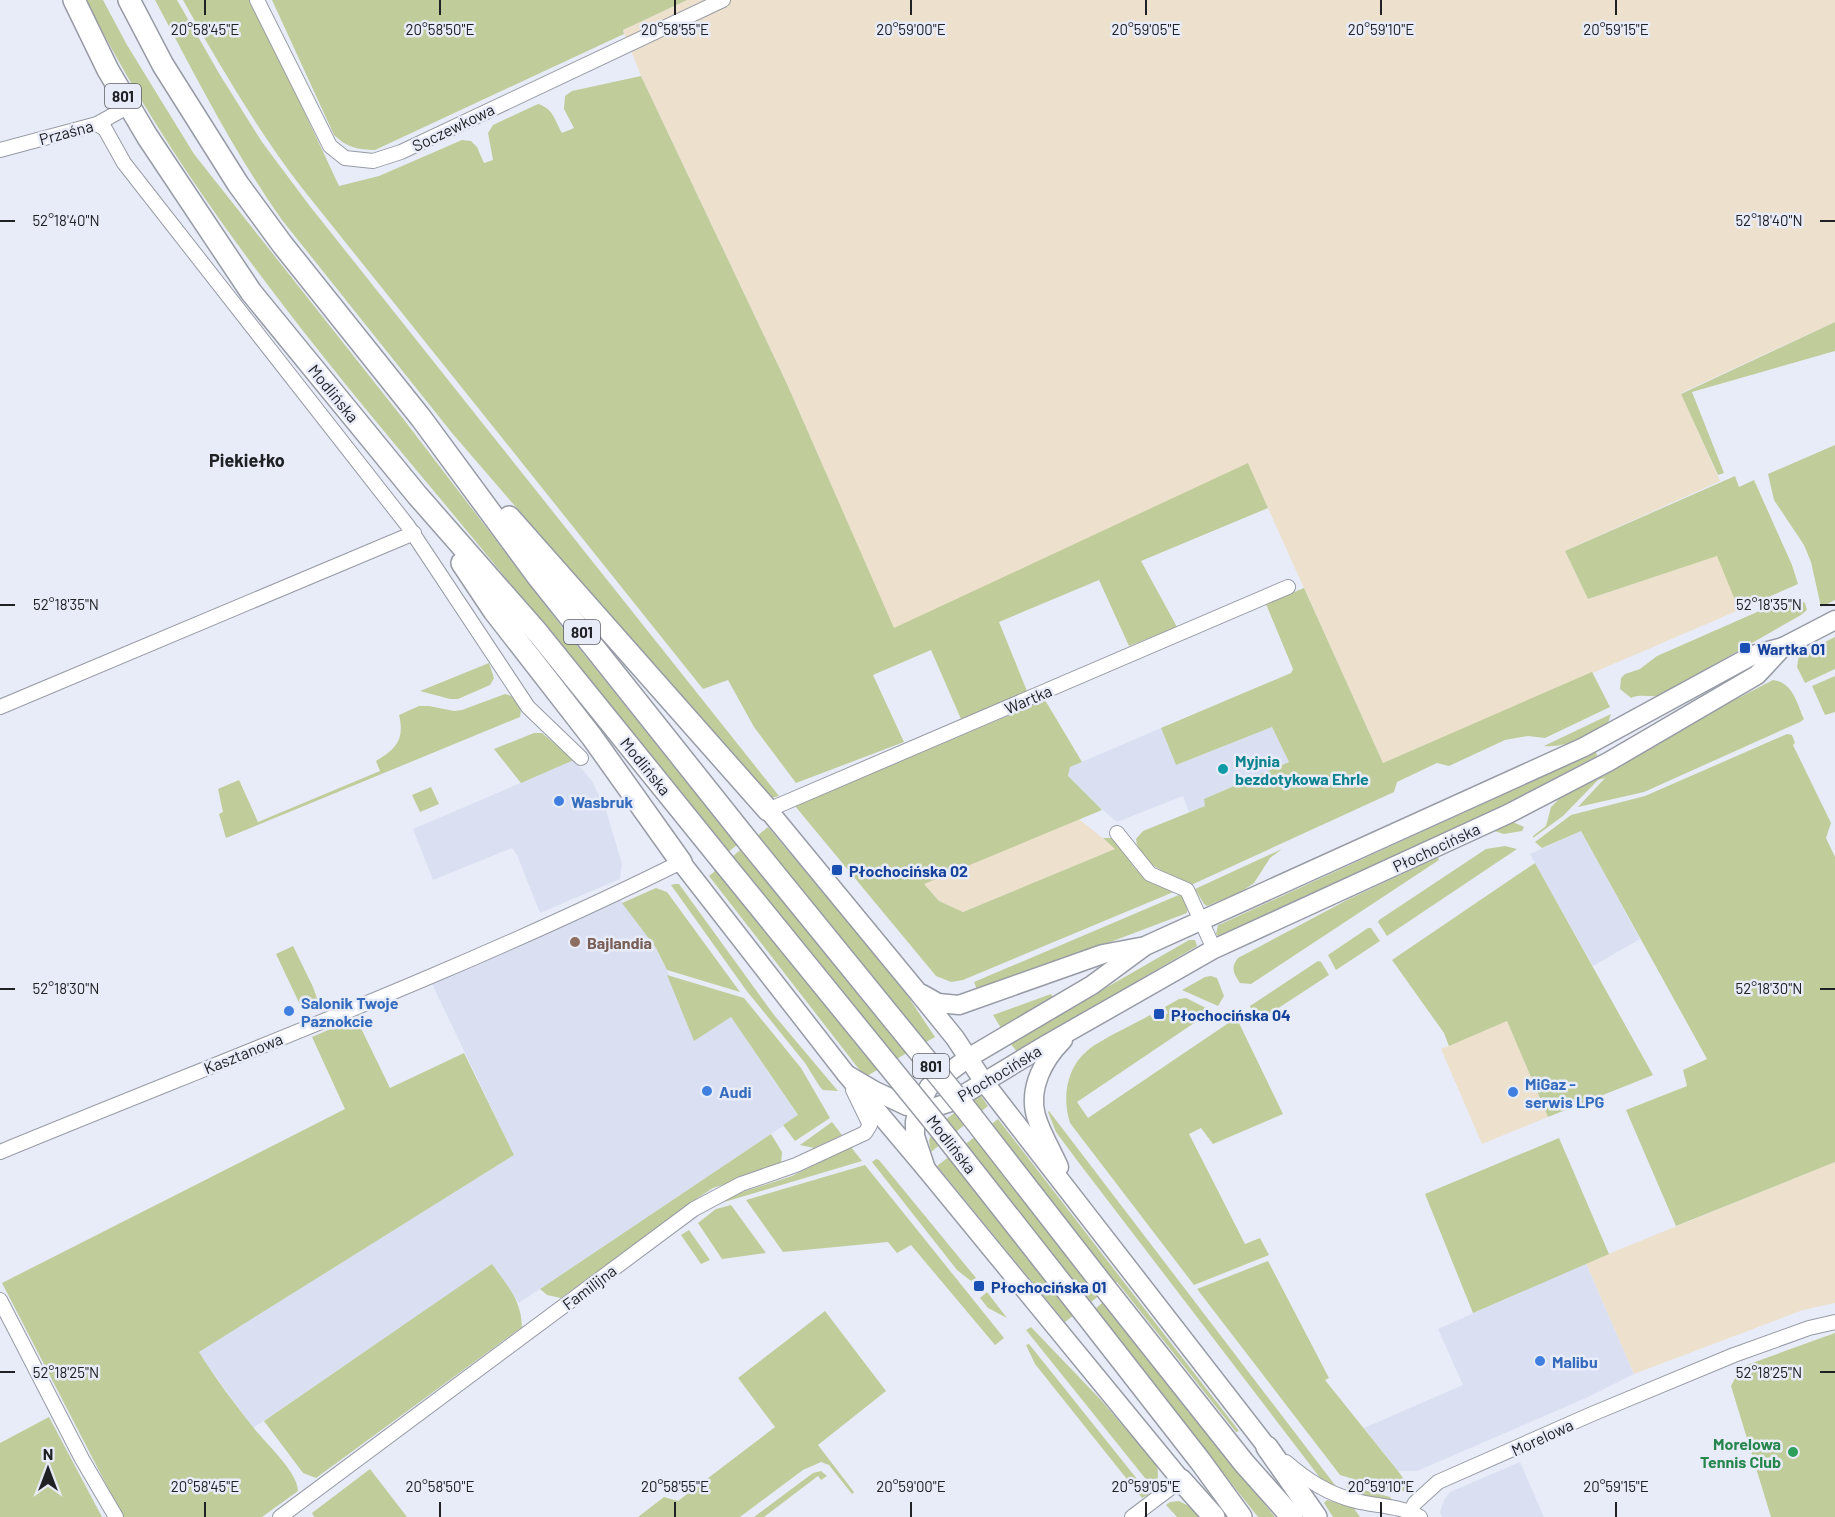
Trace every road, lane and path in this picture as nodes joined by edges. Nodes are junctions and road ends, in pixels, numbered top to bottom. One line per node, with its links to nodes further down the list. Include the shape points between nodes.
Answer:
1 (74, 0): 5 (main road, Modlińska / 801)
2 (129, 0): 8 (main road, Modlińska / 801, via 163,65 238,184)
3 (257, 0): 4 (street, Soczewkowa, via 330,146 345,158 373,161 401,152)
4 (723, 0)
5 (129, 106): 6 (street, Przaśna); 9 (main road, Modlińska / 801, via 180,189 252,292)
6 (97, 124): 7 (street, Przaśna); 10 (street, Modlińska, via 105,129 124,163)
7 (0, 150)
8 (421, 418): 16 (main road); 41 (main road, Modlińska / 801, bridge, via 538,577 748,842 966,1109 1244,1463)
9 (417, 495): 18 (main road, via 494,611 592,737); 40 (main road, Modlińska / 801, bridge, via 538,633 940,1129 1202,1461)
10 (414, 533): 14 (street); 15 (street, Modlińska, via 528,707)
11 (1288, 587): 16 (street, Wartka)
12 (1835, 620): 13 (main road, Płochocińska)
13 (1783, 647): 19 (main road, Płochocińska, via 1753,655 1591,744); 21 (main road, Płochocińska, via 1757,675 1565,785)
14 (0, 707)
15 (581, 758)
16 (768, 810): 22 (main road)
17 (1117, 833): 19 (street, via 1145,870 1186,890)
18 (681, 862): 25 (main road); 28 (street, Kasztanowa, via 416,982)
19 (1201, 921): 20 (main road, Płochocińska); 21 (street)
20 (1145, 946): 22 (main road, Płochocińska, via 1103,954 959,1005 938,1003); 24 (main road, Płochocińska, via 1092,985)
21 (1214, 949): 23 (main road, Płochocińska)
22 (917, 991): 24 (main road)
23 (1076, 1028): 26 (main road, Płochocińska); 30 (main road, Płochocińska, via 1041,1070 1035,1093 1036,1115)
24 (968, 1058): 26 (main road); 27 (main road, Płochocińska, via 929,1087)
25 (846, 1074): 27 (main road, Płochocińska, via 893,1100); 29 (main road); 37 (street, Familijna, via 870,1125 865,1133 796,1165 741,1184 694,1209)
26 (984, 1082): 27 (main road, Płochocińska, via 951,1102); 30 (main road)
27 (918, 1108): 29 (main road, Płochocińska, via 915,1136)
28 (0, 1152)
29 (926, 1169): 34 (main road)
30 (1074, 1198): 33 (main road)
31 (0, 1300): 36 (street)
32 (1835, 1322): 35 (street, Morelowa, via 1734,1355 1438,1482 1420,1498)
33 (1267, 1447): 35 (street, Morelowa, via 1324,1491); 42 (main road)
34 (1181, 1480): 38 (street); 39 (main road)
35 (1415, 1515)
36 (116, 1517)
37 (280, 1517)
38 (1132, 1517)
39 (1214, 1517)
40 (1241, 1517)
41 (1292, 1517)
42 (1316, 1517)

